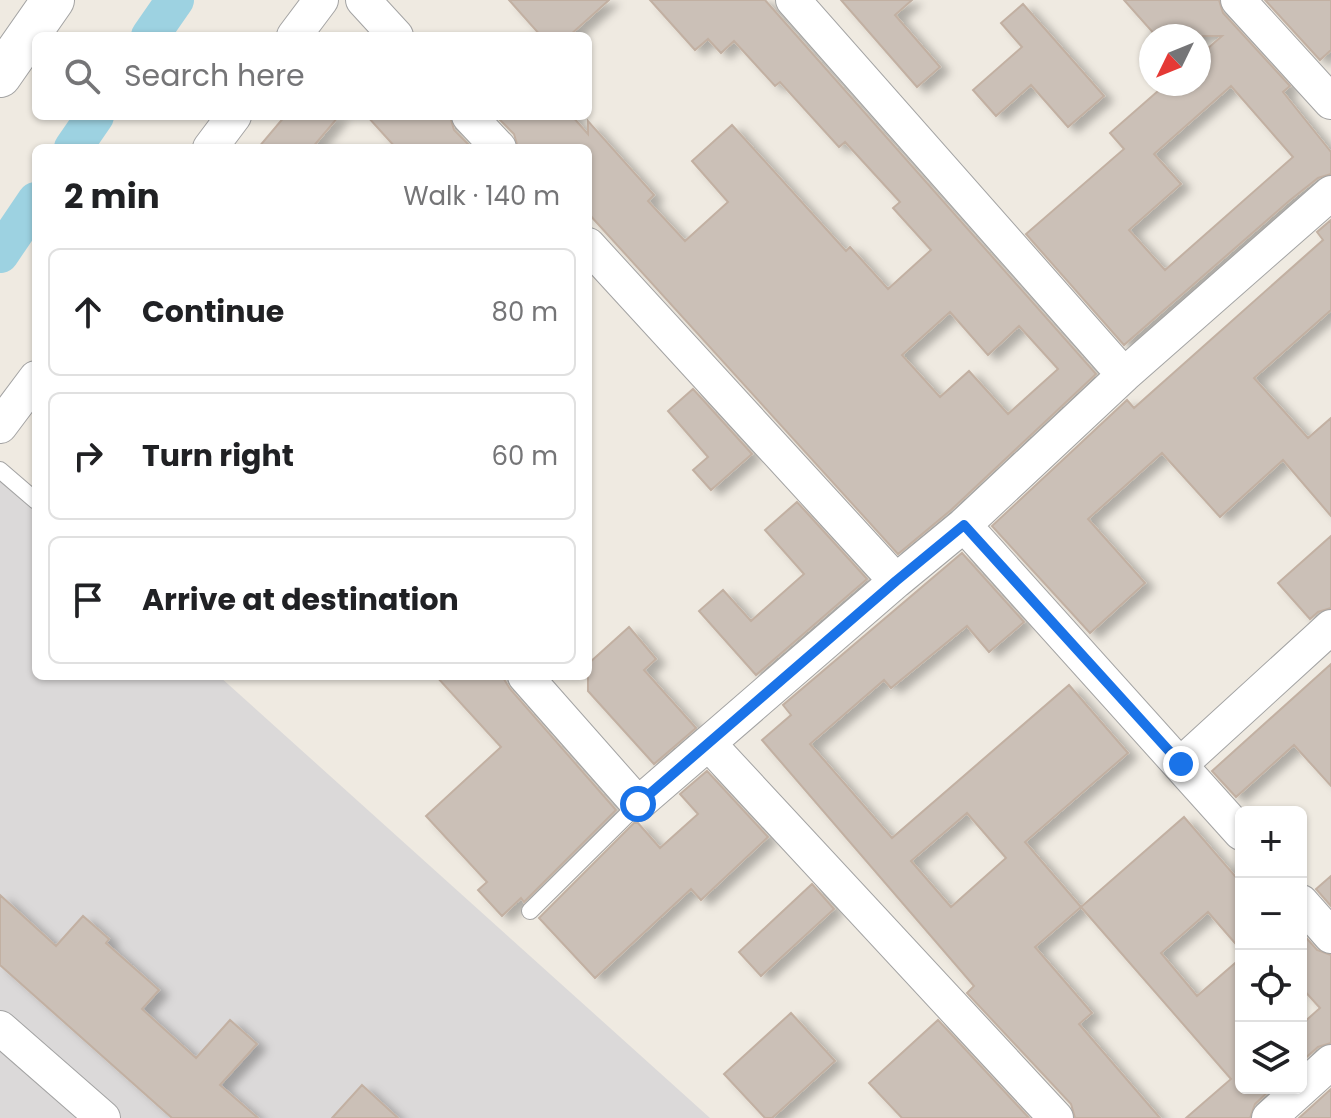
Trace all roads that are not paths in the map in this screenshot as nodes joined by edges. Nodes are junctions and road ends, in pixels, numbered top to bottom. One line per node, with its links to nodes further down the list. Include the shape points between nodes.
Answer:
1 (53, 0): 8 (street)
2 (321, 0): 6 (street)
3 (363, 0): 7 (street)
4 (793, 0): 16 (street)
5 (1238, 0): 9 (street)
6 (297, 32)
7 (392, 32)
8 (0, 76)
9 (1331, 102)
10 (231, 120): 12 (street)
11 (473, 120): 13 (street)
12 (213, 144)
13 (495, 144)
14 (1331, 193): 16 (street)
15 (592, 249): 22 (street)
16 (1124, 375): 21 (street)
17 (32, 383): 18 (street)
18 (0, 426)
19 (0, 470): 20 (lane)
20 (32, 498)
21 (964, 525): 22 (street); 26 (street)
22 (896, 581): 25 (street)
23 (1331, 627): 26 (street)
24 (529, 680): 27 (street)
25 (709, 744): 27 (street); 35 (street)
26 (1181, 764): 28 (street)
27 (638, 804): 30 (lane)
28 (1235, 826)
29 (1307, 909): 31 (street)
30 (530, 911)
31 (1331, 936)
32 (0, 1028): 34 (street)
33 (1331, 1062): 36 (street)
34 (103, 1118)
35 (1056, 1118)
36 (1269, 1118)

